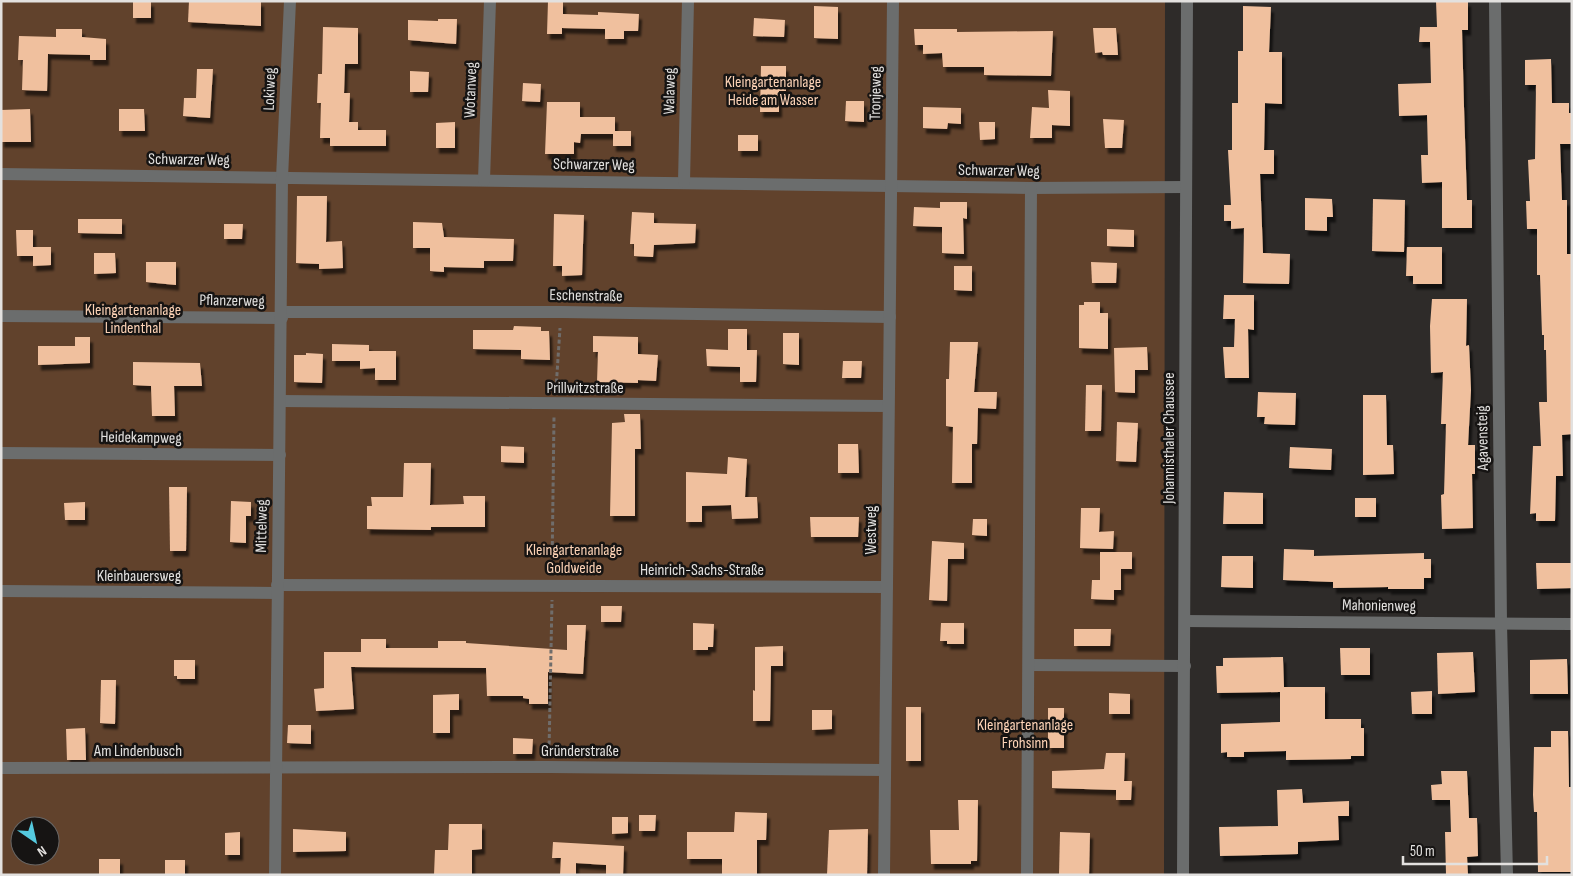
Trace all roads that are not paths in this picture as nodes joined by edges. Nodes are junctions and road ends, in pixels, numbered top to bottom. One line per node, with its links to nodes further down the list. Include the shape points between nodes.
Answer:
1 (290, 1): 8 (street, Lokiweg)
2 (490, 1): 9 (street, Wotanweg)
3 (688, 1): 10 (street, Walaweg)
4 (893, 1): 11 (street, Tronjeweg)
5 (1187, 1): 12 (street, Johannisthaler Chaussee)
6 (1495, 1): 25 (street, Agavensteig)
7 (1, 174): 8 (street, Schwarzer Weg)
8 (282, 178): 9 (street, Schwarzer Weg); 14 (street, Mittelweg)
9 (484, 180): 10 (street, Schwarzer Weg)
10 (684, 182): 11 (street, Schwarzer Weg)
11 (891, 184): 13 (street, Schwarzer Weg); 16 (street, Westweg)
12 (1186, 187): 13 (street, Schwarzer Weg); 24 (street, Johannisthaler Chaussee)
13 (1031, 188): 27 (street)
14 (282, 315): 15 (street, Pflanzerweg); 16 (street, Eschenstraße, via 562,312); 17 (street, Mittelweg)
15 (1, 316)
16 (890, 317): 18 (street, Westweg)
17 (281, 401): 18 (street, Prillwitzstraße); 20 (street, Mittelweg)
18 (888, 406): 21 (street, Westweg)
19 (1, 453): 20 (street, Heidekampweg)
20 (280, 455): 22 (street, Mittelweg)
21 (887, 588): 22 (street, Heinrich-Sachs-Straße, via 552,586); 31 (street, Westweg)
22 (277, 589): 23 (street, Kleinbauersweg); 30 (street, Mittelweg)
23 (1, 591)
24 (1186, 621): 25 (street, Mahonienweg); 28 (street, Johannisthaler Chaussee)
25 (1502, 624): 26 (street, Mahonienweg); 36 (street, Agavensteig)
26 (1572, 624)
27 (1030, 665): 28 (street); 34 (street)
28 (1185, 666): 35 (street, Johannisthaler Chaussee)
29 (1, 768): 30 (street, Am Lindenbusch)
30 (275, 768): 31 (street, Gründerstraße); 32 (street, Mittelweg)
31 (884, 770): 33 (street, Westweg)
32 (275, 875)
33 (884, 875)
34 (1027, 875)
35 (1183, 875)
36 (1507, 875)

